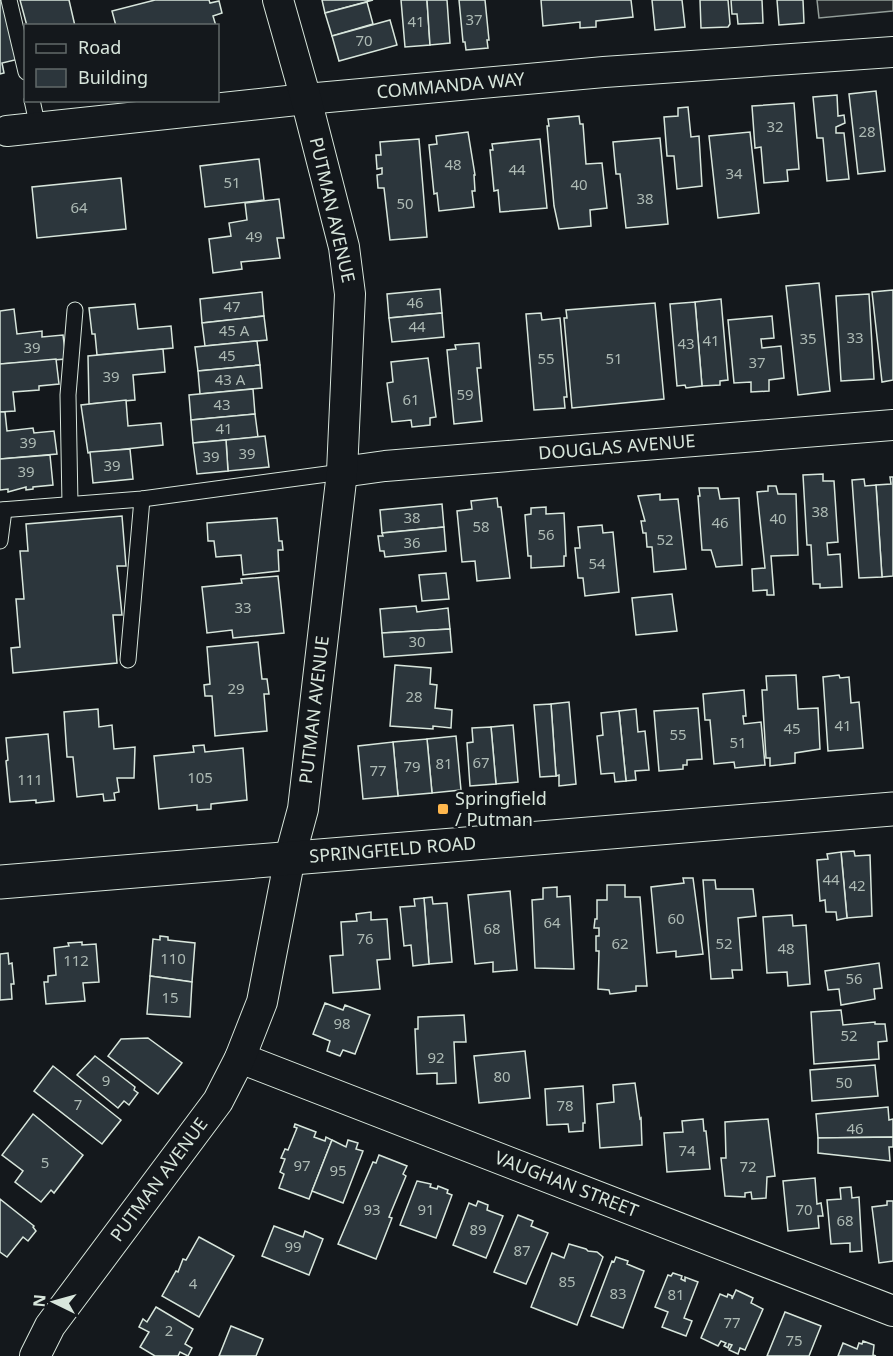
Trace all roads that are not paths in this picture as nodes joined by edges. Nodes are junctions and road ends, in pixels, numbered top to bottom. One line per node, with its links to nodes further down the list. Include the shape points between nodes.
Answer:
1 (9, 0): 4 (lane)
2 (278, 0): 5 (street, PUTMAN AVENUE)
3 (893, 52): 5 (street, COMMANDA WAY, via 604,72)
4 (24, 64)
5 (306, 99): 6 (street, COMMANDA WAY); 10 (street, PUTMAN AVENUE, via 344,247 350,294)
6 (35, 114): 7 (street, COMMANDA WAY)
7 (7, 131)
8 (75, 310): 12 (lane, via 68,395)
9 (893, 425): 10 (street, DOUGLAS AVENUE)
10 (342, 472): 11 (lane); 17 (street, PUTMAN AVENUE, via 303,809)
11 (142, 499): 12 (lane); 15 (lane)
12 (70, 504): 13 (lane)
13 (2, 510): 14 (lane)
14 (0, 541)
15 (128, 660)
16 (893, 809): 17 (street, SPRINGFIELD ROAD)
17 (290, 857): 18 (street, SPRINGFIELD ROAD); 19 (street, PUTMAN AVENUE, via 262,1002)
18 (0, 882)
19 (240, 1058): 20 (street, VAUGHAN STREET); 21 (street, PUTMAN AVENUE, via 218,1101 50,1326)
20 (893, 1311)
21 (35, 1356)

